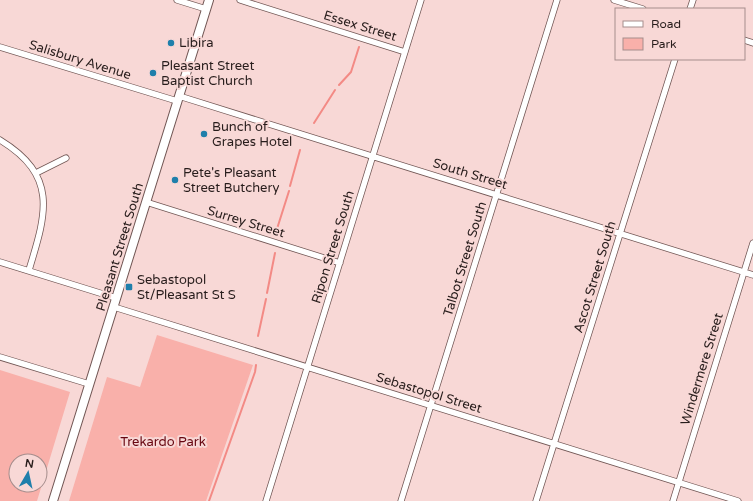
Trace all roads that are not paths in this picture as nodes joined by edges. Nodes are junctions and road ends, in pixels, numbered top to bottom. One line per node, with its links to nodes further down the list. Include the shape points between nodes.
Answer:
1 (177, 0): 8 (street)
2 (209, 0): 8 (street, Pleasant Street South)
3 (240, 0): 10 (street, Essex Street)
4 (421, 0): 10 (street, Ripon Street South)
5 (557, 0): 17 (street, Talbot Street South)
6 (614, 0): 7 (street)
7 (640, 8)
8 (206, 9): 12 (street, Pleasant Street South)
9 (0, 46): 12 (street, Salisbury Avenue)
10 (405, 52): 14 (street, Ripon Street South)
11 (674, 60): 19 (street, Ascot Street South)
12 (178, 99): 14 (street, South Street); 18 (street, Pleasant Street South)
13 (0, 140): 16 (street, via 21,155)
14 (373, 156): 17 (street, South Street); 22 (street, Ripon Street South)
15 (66, 158): 16 (street)
16 (36, 173): 23 (street, via 42,190 44,208 42,229)
17 (497, 194): 19 (street, South Street); 31 (street, Talbot Street South)
18 (146, 202): 22 (street, Surrey Street); 26 (street, Pleasant Street South)
19 (620, 233): 24 (street, South Street); 32 (street, Ascot Street South)
20 (753, 243): 24 (street, Windermere Street)
21 (0, 262): 23 (street)
22 (340, 263): 29 (street, Ripon Street South)
23 (29, 270): 26 (street)
24 (744, 272): 25 (street, South Street); 33 (street, Windermere Street)
25 (753, 275)
26 (116, 298): 27 (street, Pleasant Street South)
27 (114, 307): 29 (street, Sebastopol Street); 30 (street, Pleasant Street South)
28 (0, 357): 30 (street)
29 (307, 367): 31 (street, Sebastopol Street); 35 (street, Ripon Street South)
30 (89, 384): 34 (street, Pleasant Street South)
31 (431, 406): 32 (street, Sebastopol Street); 36 (street, Talbot Street South)
32 (554, 444): 33 (street, Sebastopol Street); 37 (street, Ascot Street South)
33 (678, 483): 38 (street, Windermere Street); 39 (street, Sebastopol Street)
34 (53, 501)
35 (266, 501)
36 (401, 501)
37 (536, 501)
38 (673, 501)
39 (738, 501)

